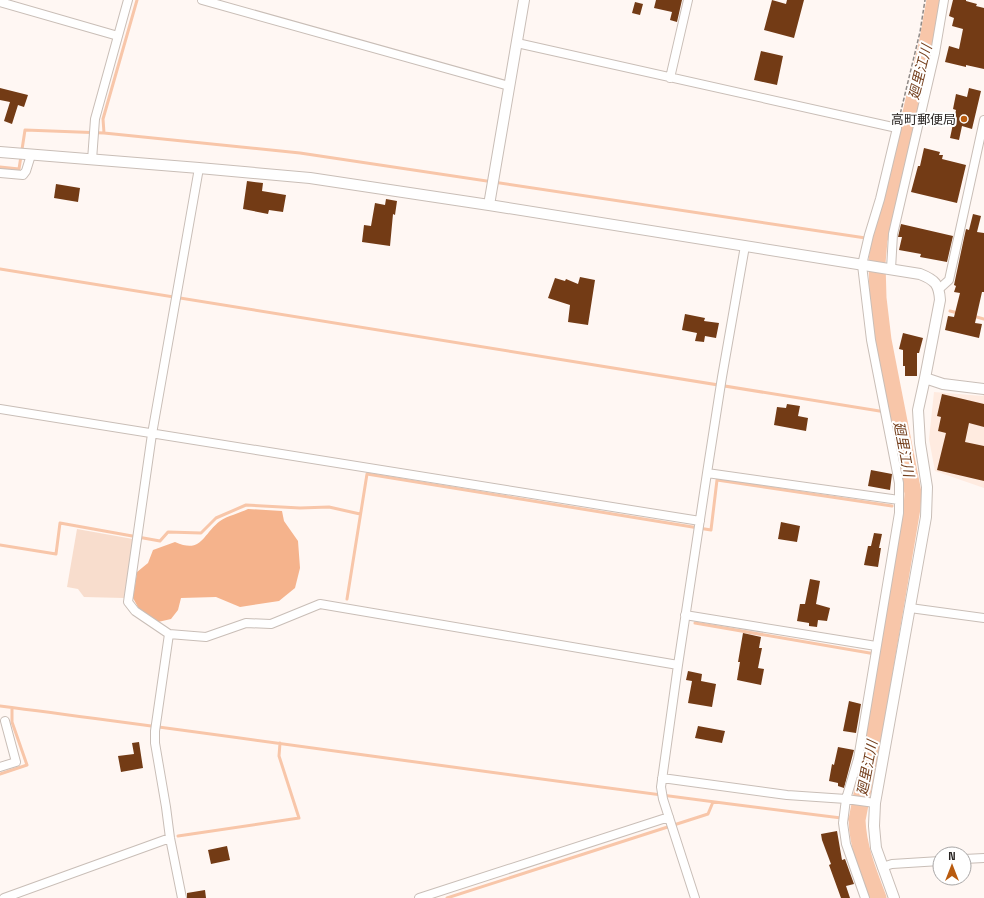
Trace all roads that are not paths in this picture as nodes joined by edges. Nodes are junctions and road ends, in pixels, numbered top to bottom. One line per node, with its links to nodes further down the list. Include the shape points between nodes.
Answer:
1 (128, 0): 7 (street)
2 (202, 0): 10 (street)
3 (524, 0): 8 (street)
4 (688, 0): 9 (street)
5 (944, 0): 20 (street, via 935,53 894,228)
6 (0, 2): 7 (street)
7 (118, 36): 14 (street, via 95,120)
8 (517, 44): 9 (street); 10 (street)
9 (670, 78): 19 (street, via 897,128)
10 (509, 86): 17 (street)
11 (984, 120): 21 (street, via 949,280)
12 (0, 152): 13 (street)
13 (24, 154): 14 (street); 16 (street, via 26,171 23,175)
14 (92, 160): 15 (street)
15 (198, 168): 17 (street, via 310,178); 25 (street)
16 (0, 173)
17 (489, 205): 18 (street)
18 (745, 246): 19 (street); 26 (street)
19 (862, 264): 20 (street); 27 (street, via 871,340 899,484)
20 (891, 269): 21 (street, via 930,278)
21 (939, 289): 22 (street, via 940,300)
22 (925, 378): 23 (street, via 943,384); 29 (street, via 918,410 927,488 926,517)
23 (984, 389)
24 (0, 409): 25 (street)
25 (152, 434): 28 (street); 32 (street, via 128,602 135,611)
26 (707, 473): 27 (street); 28 (street)
27 (899, 500): 33 (street)
28 (699, 526): 30 (street)
29 (910, 608): 31 (street); 39 (street)
30 (686, 615): 33 (street); 34 (street)
31 (984, 618)
32 (169, 634): 34 (street, via 206,637 246,623 271,624 320,604); 41 (street, via 155,743)
33 (875, 651): 38 (street, via 858,759)
34 (678, 665): 37 (street)
35 (5, 721): 36 (street, via 16,762)
36 (0, 767)
37 (662, 778): 38 (street, via 787,795); 40 (street, via 663,799)
38 (848, 799): 39 (street); 50 (street, via 843,819 846,844)
39 (872, 803): 45 (street, via 876,848)
40 (671, 823): 48 (street); 49 (street)
41 (170, 838): 46 (street); 47 (street)
42 (984, 858): 43 (street)
43 (972, 859)
44 (932, 862): 45 (street)
45 (882, 867): 51 (street)
46 (4, 898)
47 (182, 898)
48 (418, 898)
49 (695, 898)
50 (865, 898)
51 (894, 898)

